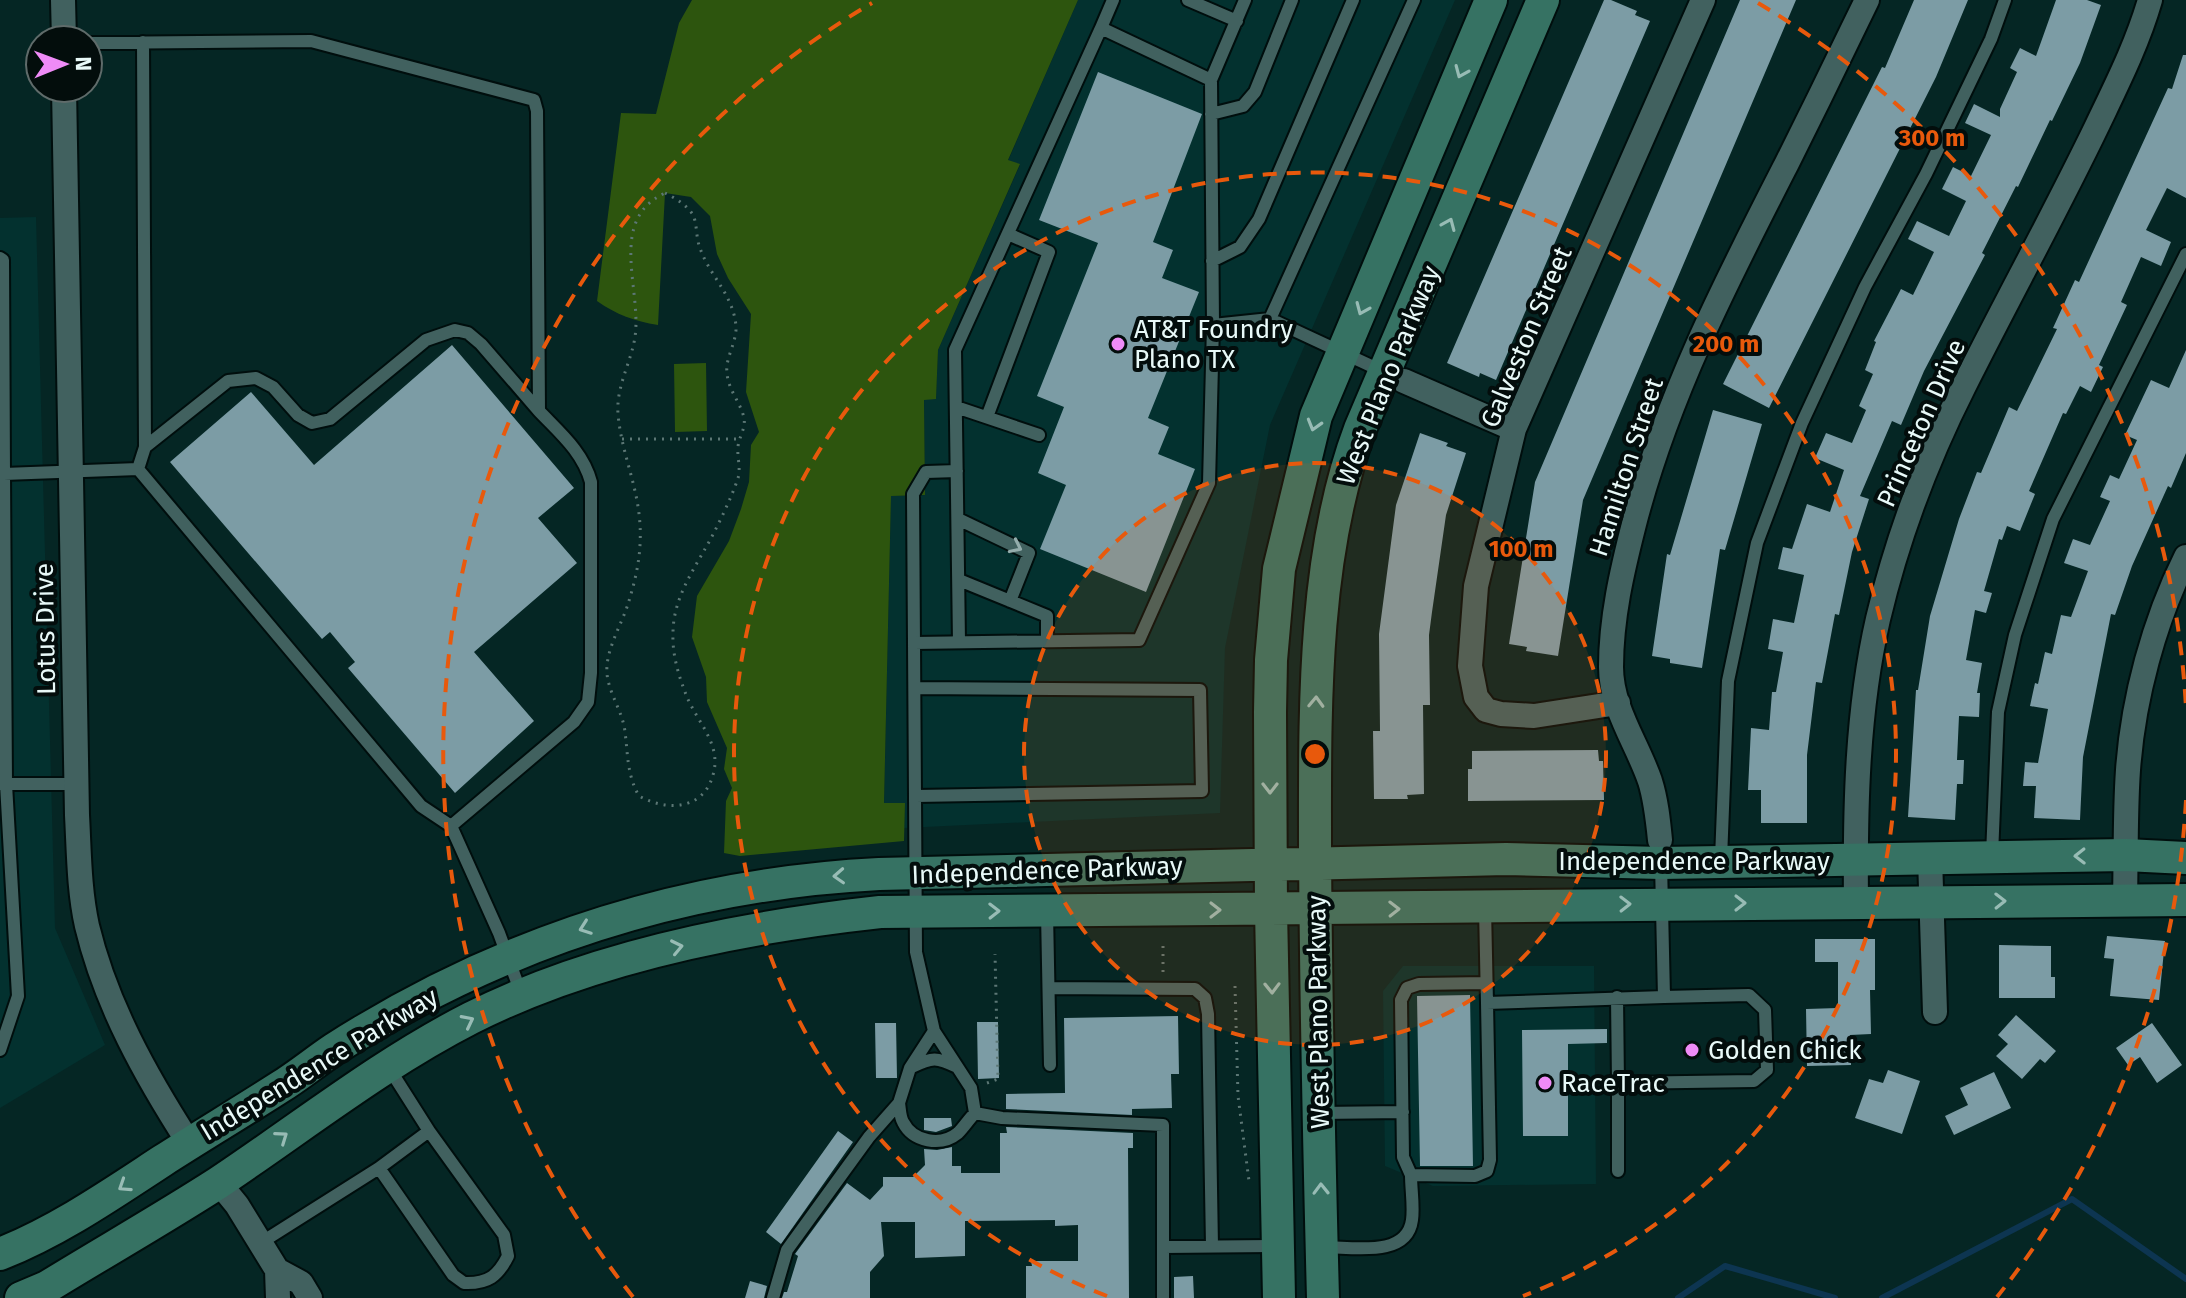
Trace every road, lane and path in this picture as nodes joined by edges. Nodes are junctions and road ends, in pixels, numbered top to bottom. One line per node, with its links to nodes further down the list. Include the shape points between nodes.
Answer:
1 (63, 0): 15 (street)
2 (1113, 0): 16 (lane)
3 (1188, 0): 14 (lane)
4 (1245, 0): 14 (lane)
5 (1292, 0): 21 (lane, via 1255,92 1243,106)
6 (1353, 0): 25 (lane, via 1259,219 1240,247)
7 (1414, 0): 26 (lane)
8 (1491, 0): 28 (main road, West Plano Parkway, one-way to 28)
9 (1543, 0): 29 (main road, West Plano Parkway, one-way to 9)
10 (1867, 0): 50 (street, Hamilton Street, via 1741,250 1668,414 1616,603 1611,671)
11 (2005, 0): 61 (lane, via 1991,39 1802,423 1757,543 1728,681)
12 (2150, 0): 60 (street, Princeton Drive, via 2128,60 1963,389 1907,517 1870,665 1857,779)
13 (1698, 1): 33 (street, Galveston Street)
14 (1237, 21): 19 (lane)
15 (64, 24)
16 (1101, 28): 19 (lane); 22 (lane)
17 (143, 42): 18 (lane); 31 (lane, via 311,41 534,100); 37 (lane)
18 (104, 43)
19 (1211, 80): 21 (lane)
20 (64, 104): 39 (street, Lotus Drive)
21 (1211, 114): 25 (lane)
22 (1008, 234): 30 (lane, via 955,350); 32 (lane, via 1049,252)
23 (2186, 254): 57 (lane, via 2053,519 2015,635 1998,712)
24 (0, 258): 41 (lane)
25 (1212, 261): 27 (lane)
26 (1270, 319): 27 (lane); 28 (lane)
27 (1213, 325): 46 (lane, via 1209,483 1139,640)
28 (1343, 352): 29 (lane); 62 (main road, West Plano Parkway, one-way to 62, via 1316,416 1279,569 1271,660)
29 (1394, 377): 33 (street); 63 (main road, West Plano Parkway, one-way to 29, via 1316,697 1333,530 1347,462)
30 (956, 407): 32 (lane); 40 (lane)
31 (539, 411): 37 (lane, via 481,344 455,330 426,340 330,419 312,423 256,378 228,381); 54 (lane, via 579,454 591,482 588,702 574,722)
32 (987, 417): 34 (lane)
33 (1514, 429): 50 (street, Galveston Street, via 1476,586 1470,666 1476,697 1486,710 1534,716)
34 (1039, 435)
35 (622, 439): 36 (path); 36 (path, via 620,391 637,322 630,265 633,235 643,208 665,193 694,216 708,269 733,307 736,330 727,375 744,417); 36 (path, via 638,495 640,546 607,672 625,728 632,784 639,796 668,807 696,800 713,775 713,742 687,697 674,659 672,630 686,579 714,534 739,475)
36 (739, 439)
37 (145, 447): 38 (lane)
38 (138, 469): 39 (lane); 54 (lane, via 421,806)
39 (71, 471): 41 (lane); 52 (street, Lotus Drive)
40 (957, 471): 42 (lane); 48 (lane, via 926,472 913,494)
41 (2, 474): 51 (lane)
42 (958, 519): 44 (lane); 45 (lane, one-way to 45, via 1029,553)
43 (2186, 557): 56 (street, via 2152,644 2134,719)
44 (959, 580): 45 (lane); 47 (lane)
45 (1010, 601): 46 (lane, via 1047,616)
46 (1047, 641): 47 (lane)
47 (959, 642): 48 (lane)
48 (914, 643): 49 (lane)
49 (915, 688): 53 (lane); 53 (lane, via 1200,690 1202,791)
50 (1618, 703): 55 (street, Hamilton Street, via 1650,781)
51 (3, 784): 52 (lane); 88 (lane, via 18,996)
52 (76, 784): 100 (street, Lotus Drive, via 87,927 138,1060)
53 (916, 796): 64 (lane)
54 (451, 826): 77 (lane)
55 (1660, 852): 61 (main road, Independence Parkway); 63 (main road, Independence Parkway); 69 (lane)
56 (2126, 855): 57 (main road, Independence Parkway, one-way to 57); 59 (main road, Independence Parkway); 65 (street)
57 (1992, 857): 58 (main road, Independence Parkway)
58 (1930, 858): 60 (main road, Independence Parkway); 68 (street)
59 (2186, 858)
60 (1856, 861): 61 (main road, Independence Parkway); 67 (street, Princeton Drive)
61 (1721, 863)
62 (1271, 864): 63 (main road, Independence Parkway); 64 (main road, Independence Parkway); 72 (main road, West Plano Parkway)
63 (1315, 864): 73 (main road, West Plano Parkway)
64 (917, 875): 74 (lane); 77 (main road, Independence Parkway, one-way to 77, via 812,877 683,900 601,922)
65 (2125, 900): 66 (main road, Independence Parkway); 68 (main road, Independence Parkway, one-way to 65)
66 (2186, 900)
67 (1856, 902): 68 (main road, Independence Parkway); 69 (main road, Independence Parkway, one-way to 67)
68 (1931, 902): 86 (street)
69 (1662, 903): 70 (main road, Independence Parkway, one-way to 69); 84 (lane)
70 (1485, 908): 73 (main road, Independence Parkway, one-way to 70); 79 (lane)
71 (1047, 910): 72 (main road, Independence Parkway, one-way to 72); 74 (main road, Independence Parkway, one-way to 71); 81 (lane)
72 (1271, 910): 73 (main road, Independence Parkway); 105 (main road, West Plano Parkway, one-way to 105)
73 (1316, 910): 98 (main road, West Plano Parkway)
74 (916, 912): 82 (main road, Independence Parkway, one-way to 74, via 651,953 796,921); 87 (lane, via 916,952)
75 (1163, 943): 78 (path)
76 (995, 954): 94 (path, via 998,1079)
77 (508, 956): 82 (lane); 100 (main road, Independence Parkway, via 386,1017)
78 (1163, 973)
79 (1486, 983): 85 (lane); 96 (lane, via 1407,988 1401,1000)
80 (1235, 986): 105 (path, via 1238,1096)
81 (1049, 988): 89 (lane); 107 (lane, via 1195,989 1205,998)
82 (522, 996): 90 (main road, Independence Parkway, one-way to 82)
83 (1617, 997): 84 (lane); 85 (lane); 93 (lane)
84 (1664, 997): 93 (lane, via 1749,995 1765,1010 1767,1070 1754,1081)
85 (1487, 1003): 103 (lane, via 1487,1171 1475,1176)
86 (1935, 1012)
87 (934, 1031): 91 (lane); 92 (lane)
88 (0, 1050)
89 (1050, 1065)
90 (387, 1066): 99 (lane); 104 (main road, Independence Parkway, one-way to 90)
91 (957, 1067): 92 (lane, via 930,1058); 97 (lane, via 971,1088)
92 (910, 1068): 95 (lane)
93 (1618, 1083): 102 (lane)
94 (982, 1086)
95 (899, 1103): 97 (lane, via 902,1121 912,1134 936,1142 956,1135); 117 (lane, via 787,1250)
96 (1403, 1112): 98 (lane); 103 (lane, via 1403,1157)
97 (975, 1113): 109 (lane, via 1163,1125)
98 (1319, 1113): 110 (main road, West Plano Parkway, one-way to 98)
99 (429, 1131): 101 (lane); 101 (lane, via 504,1235 508,1256 490,1280 464,1283 453,1275)
100 (189, 1143): 104 (main road); 111 (main road, Independence Parkway, one-way to 111, via 90,1209)
101 (379, 1168): 106 (lane)
102 (1618, 1171)
103 (1411, 1175): 110 (lane, via 1407,1237 1394,1245)
104 (219, 1183): 106 (street); 114 (main road, Independence Parkway)
105 (1263, 1187): 108 (main road, West Plano Parkway); 110 (main road)
106 (262, 1242): 112 (street)
107 (1212, 1246): 108 (lane); 109 (lane)
108 (1278, 1246): 113 (main road, via 1302,1263); 119 (main road, West Plano Parkway)
109 (1163, 1247): 118 (lane)
110 (1322, 1247): 113 (main road, West Plano Parkway)
111 (0, 1254)
112 (277, 1270): 115 (street); 116 (street, via 301,1283)
113 (1323, 1296)
114 (21, 1298)
115 (278, 1298)
116 (310, 1298)
117 (773, 1298)
118 (1163, 1298)
119 (1279, 1298)

